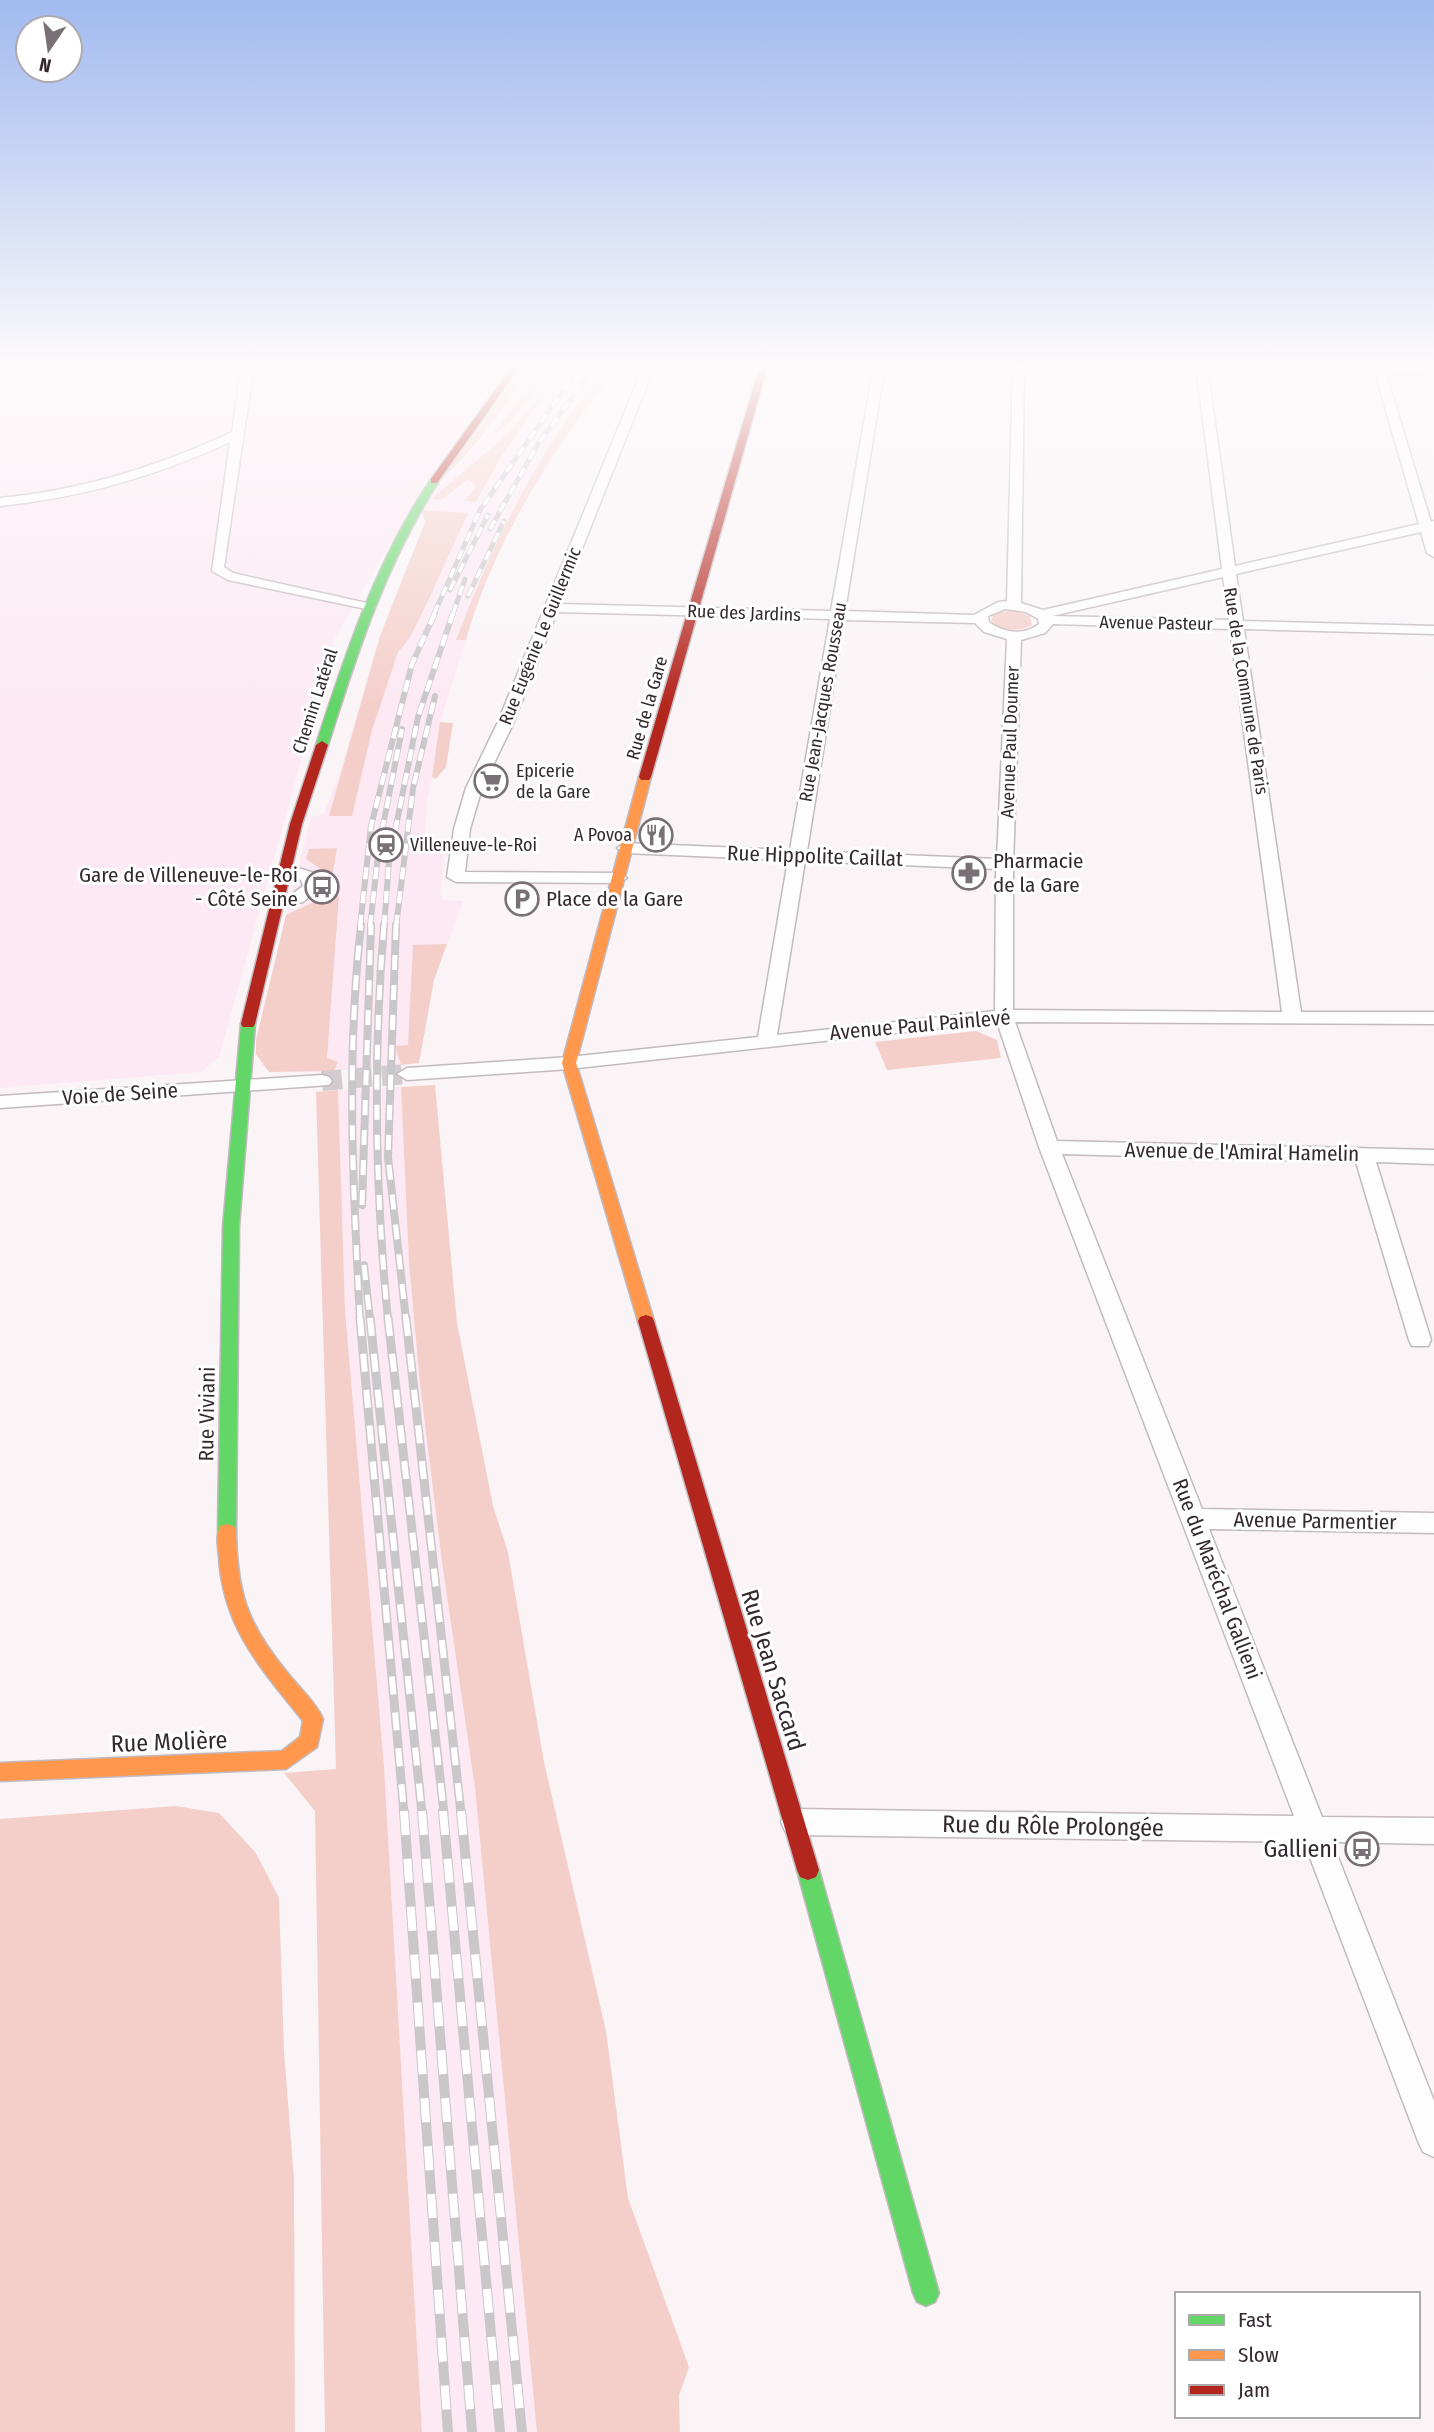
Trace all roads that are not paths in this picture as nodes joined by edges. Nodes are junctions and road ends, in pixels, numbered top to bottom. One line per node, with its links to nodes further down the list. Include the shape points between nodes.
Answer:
1 (127, 478): 10 (street)
2 (230, 478): 15 (street, via 217,568 228,576)
3 (436, 478): 15 (street, Chemin Latéral, via 417,505)
4 (603, 478): 16 (street, Rue Eugénie Le Guillermic)
5 (732, 478): 17 (street, Rue de la Gare)
6 (860, 478): 18 (street, Rue Jean-Jacques Rousseau)
7 (1016, 478): 14 (street)
8 (1215, 478): 13 (street, Rue de la Commune de Paris)
9 (1414, 478): 11 (street)
10 (0, 502)
11 (1430, 526): 12 (street); 13 (street)
12 (1434, 553)
13 (1227, 571): 19 (street); 21 (street, Rue de la Commune de Paris)
14 (1014, 605): 19 (street); 20 (street, via 986,610)
15 (366, 607): 27 (street, Chemin Latéral, via 296,824)
16 (551, 608): 17 (street, Rue des Jardins); 28 (street, Rue Eugénie Le Guillermic, via 474,788 462,829 456,877)
17 (695, 611): 18 (street, Rue des Jardins); 24 (street, Rue de la Gare)
18 (838, 616): 20 (street, Rue des Jardins); 25 (street, Rue Jean-Jacques Rousseau)
19 (1044, 617): 21 (street, Avenue Pasteur); 23 (street, via 1046,625 1035,633)
20 (980, 619): 23 (street, via 994,632)
21 (1237, 625): 22 (street, Avenue Pasteur); 31 (street, Rue de la Commune de Paris)
22 (1434, 630)
23 (1014, 636): 26 (street, Avenue Paul Doumer)
24 (625, 848): 25 (street, Rue Hippolite Caillat); 28 (street, Rue de la Gare)
25 (796, 855): 26 (street, Rue Hippolite Caillat); 33 (street, Rue Jean-Jacques Rousseau)
26 (1005, 864): 30 (street, Avenue Paul Doumer)
27 (286, 869): 29 (street, Chemin Latéral); 29 (street, via 308,877 312,886 293,901)
28 (618, 878): 34 (street, Rue de la Gare)
29 (277, 903): 37 (street, Chemin Latéral, via 246,1033)
30 (1004, 1016): 31 (street, Avenue Paul Painlevé); 33 (street, Avenue Paul Painlevé); 39 (street, Rue du Maréchal Gallieni)
31 (1292, 1017): 32 (street, Avenue Paul Painlevé)
32 (1434, 1018)
33 (767, 1040): 34 (street, Avenue Paul Painlevé)
34 (569, 1063): 35 (street, Avenue Paul Painlevé); 47 (street, Rue Jean Saccard)
35 (407, 1074)
36 (323, 1081): 37 (street)
37 (239, 1092): 38 (street, Voie de Seine); 45 (street, Rue Viviani, via 231,1227 227,1553 238,1612)
38 (0, 1102)
39 (1049, 1147): 40 (street, Avenue de l'Amiral Hamelin); 43 (street, Rue du Maréchal Gallieni)
40 (1364, 1155): 41 (street, Avenue de l'Amiral Hamelin); 42 (street)
41 (1434, 1157)
42 (1420, 1340)
43 (1195, 1519): 44 (street, Avenue Parmentier); 48 (street, Rue du Maréchal Gallieni)
44 (1434, 1523)
45 (313, 1719): 46 (street, Rue Molière, via 310,1741 286,1760)
46 (0, 1772)
47 (795, 1822): 48 (street, Rue du Rôle Prolongée); 51 (street, Rue Jean Saccard)
48 (1312, 1829): 49 (street, Rue du Rôle Prolongée); 50 (street, Rue du Maréchal Gallieni)
49 (1434, 1831)
50 (1434, 2141)
51 (926, 2293)

